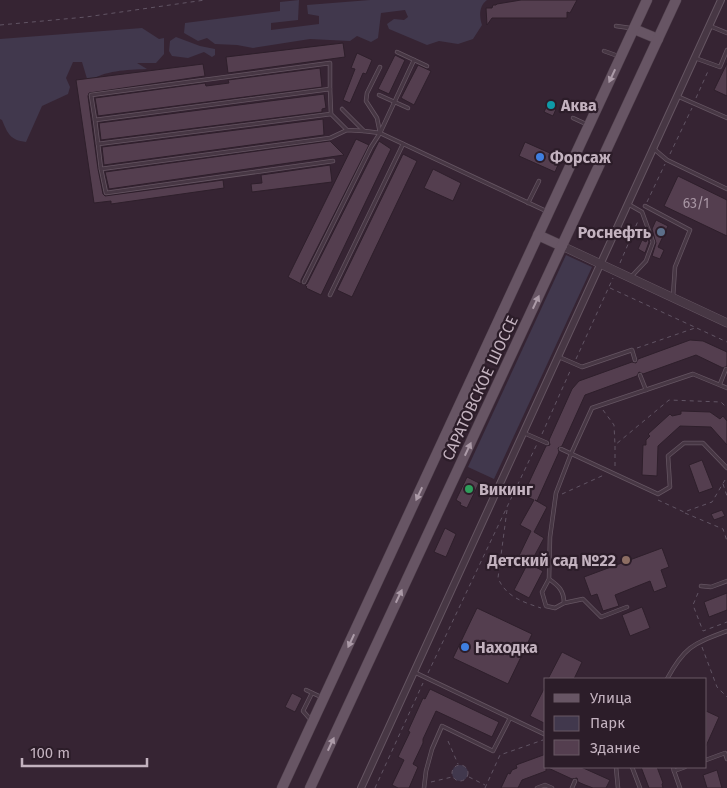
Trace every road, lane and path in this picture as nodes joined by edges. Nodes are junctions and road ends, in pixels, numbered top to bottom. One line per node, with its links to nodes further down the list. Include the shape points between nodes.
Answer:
1 (205, 0): 5 (path)
2 (648, 0): 8 (main road, САРАТОВСКОЕ ШОССЕ)
3 (676, 0): 10 (main road, САРАТОВСКОЕ ШОССЕ)
4 (721, 0): 7 (street)
5 (0, 25)
6 (616, 26): 8 (lane)
7 (710, 26): 9 (lane); 15 (street)
8 (634, 29): 10 (main road); 14 (main road, САРАТОВСКОЕ ШОССЕ)
9 (727, 33)
10 (658, 39): 51 (main road, САРАТОВСКОЕ ШОССЕ)
11 (727, 50): 17 (lane, via 720,67)
12 (604, 51): 14 (lane)
13 (396, 52): 16 (lane)
14 (621, 58): 31 (main road, САРАТОВСКОЕ ШОССЕ, one-way to 31)
15 (695, 58): 17 (lane); 22 (street)
16 (414, 60): 18 (lane); 23 (lane)
17 (712, 64): 24 (path)
18 (427, 66)
19 (380, 67): 34 (lane, via 366,101 377,118)
20 (330, 89): 27 (lane); 30 (lane); 30 (lane, via 330,63 91,95)
21 (379, 95): 23 (lane)
22 (677, 96): 24 (lane); 37 (street)
23 (394, 102): 25 (lane); 34 (lane)
24 (694, 103): 29 (lane); 38 (path)
25 (408, 108)
26 (342, 109): 33 (lane)
27 (331, 114): 32 (lane); 35 (lane)
28 (573, 118): 31 (lane)
29 (727, 118)
30 (95, 120): 35 (lane)
31 (589, 125): 48 (main road, САРАТОВСКОЕ ШОССЕ)
32 (347, 130): 33 (lane); 40 (lane, via 330,138)
33 (364, 132): 34 (lane)
34 (380, 133): 36 (lane); 55 (lane)
35 (98, 144): 40 (lane)
36 (403, 144): 42 (lane); 57 (lane)
37 (653, 149): 38 (lane); 46 (street)
38 (667, 160): 43 (lane); 47 (path)
39 (333, 161): 40 (lane, via 106,193)
40 (101, 169)
41 (539, 181): 45 (lane)
42 (491, 185): 44 (lane); 45 (lane)
43 (727, 189)
44 (488, 191)
45 (528, 202): 48 (lane)
46 (628, 204): 49 (lane); 52 (street)
47 (645, 206): 58 (lane, via 690,230 676,267)
48 (549, 212): 50 (main road, САРАТОВСКОЕ ШОССЕ)
49 (642, 212): 53 (path); 54 (lane, via 652,242 646,261)
50 (538, 235): 51 (main road); 107 (main road, САРАТОВСКОЕ ШОССЕ, one-way to 107)
51 (562, 246): 52 (street); 126 (main road, САРАТОВСКОЕ ШОССЕ, one-way to 51)
52 (600, 265): 53 (street); 63 (street)
53 (616, 272): 54 (street); 56 (path)
54 (630, 278): 58 (street)
55 (304, 282)
56 (609, 287): 60 (path); 65 (path)
57 (330, 295)
58 (672, 298): 59 (street)
59 (727, 323)
60 (695, 328): 61 (path); 62 (path)
61 (727, 342)
62 (632, 350): 64 (lane); 65 (lane, via 582,367)
63 (558, 356): 65 (lane); 73 (street)
64 (635, 360)
65 (574, 363): 74 (path)
66 (726, 369): 68 (lane)
67 (640, 375): 70 (lane)
68 (720, 384): 69 (lane); 70 (lane, via 693,374)
69 (727, 388)
70 (646, 390): 71 (lane)
71 (600, 406): 76 (path, via 614,425); 78 (lane, via 592,408)
72 (727, 408): 76 (path, via 721,402 669,400)
73 (523, 433): 74 (lane); 101 (street)
74 (539, 440): 75 (lane); 87 (path)
75 (547, 443)
76 (615, 445): 81 (path)
77 (561, 448): 78 (lane)
78 (571, 454): 81 (lane); 85 (lane)
79 (727, 468): 81 (lane, via 703,443 684,443 668,456 670,487 658,494)
80 (605, 474): 85 (path)
81 (614, 474)
82 (725, 480): 83 (path)
83 (722, 484): 84 (path); 88 (path, via 712,502)
84 (727, 496)
85 (556, 498): 92 (lane, via 550,537)
86 (655, 498): 88 (path)
87 (507, 506): 96 (path, via 498,578 510,596 541,608); 102 (path)
88 (684, 512): 89 (path)
89 (723, 529): 90 (path); 91 (path)
90 (727, 531)
91 (727, 541)
92 (549, 579): 95 (lane, via 564,594); 96 (lane, via 542,592)
93 (727, 581): 94 (lane, via 711,587)
94 (701, 586): 98 (path, via 693,605 703,631)
95 (564, 603): 96 (lane, via 555,608); 97 (lane, via 583,599 601,617)
96 (546, 606)
97 (628, 607)
98 (727, 622)
99 (727, 631): 100 (lane)
100 (700, 641): 103 (lane, via 678,659); 106 (path, via 717,687)
101 (413, 672): 102 (lane); 127 (street)
102 (426, 678): 108 (lane); 128 (path)
103 (668, 678)
104 (306, 690): 105 (lane)
105 (312, 693): 107 (lane); 109 (lane, via 303,712)
106 (727, 697)
107 (324, 698): 109 (main road, САРАТОВСКОЕ ШОССЕ)
108 (510, 718): 110 (lane); 123 (lane, via 493,751 442,726 432,749)
109 (313, 722): 125 (main road, САРАТОВСКОЕ ШОССЕ)
110 (544, 736)
111 (544, 738): 124 (path, via 500,755)
112 (448, 741): 116 (path)
113 (726, 752): 114 (lane); 115 (lane)
114 (727, 759)
115 (707, 760)
116 (458, 765): 120 (path, via 452,769); 121 (path, via 468,769)
117 (616, 768): 132 (lane)
118 (632, 768): 133 (lane)
119 (674, 769): 134 (lane)
120 (452, 777): 121 (path, via 461,782); 123 (path)
121 (468, 777): 124 (path)
122 (575, 781): 131 (lane)
123 (424, 786)
124 (486, 787)
125 (282, 788)
126 (310, 788)
127 (361, 788)
128 (375, 788)
129 (537, 788): 130 (lane, via 545,785)
130 (552, 788)
131 (572, 788)
132 (618, 788)
133 (640, 788)
134 (680, 788)

